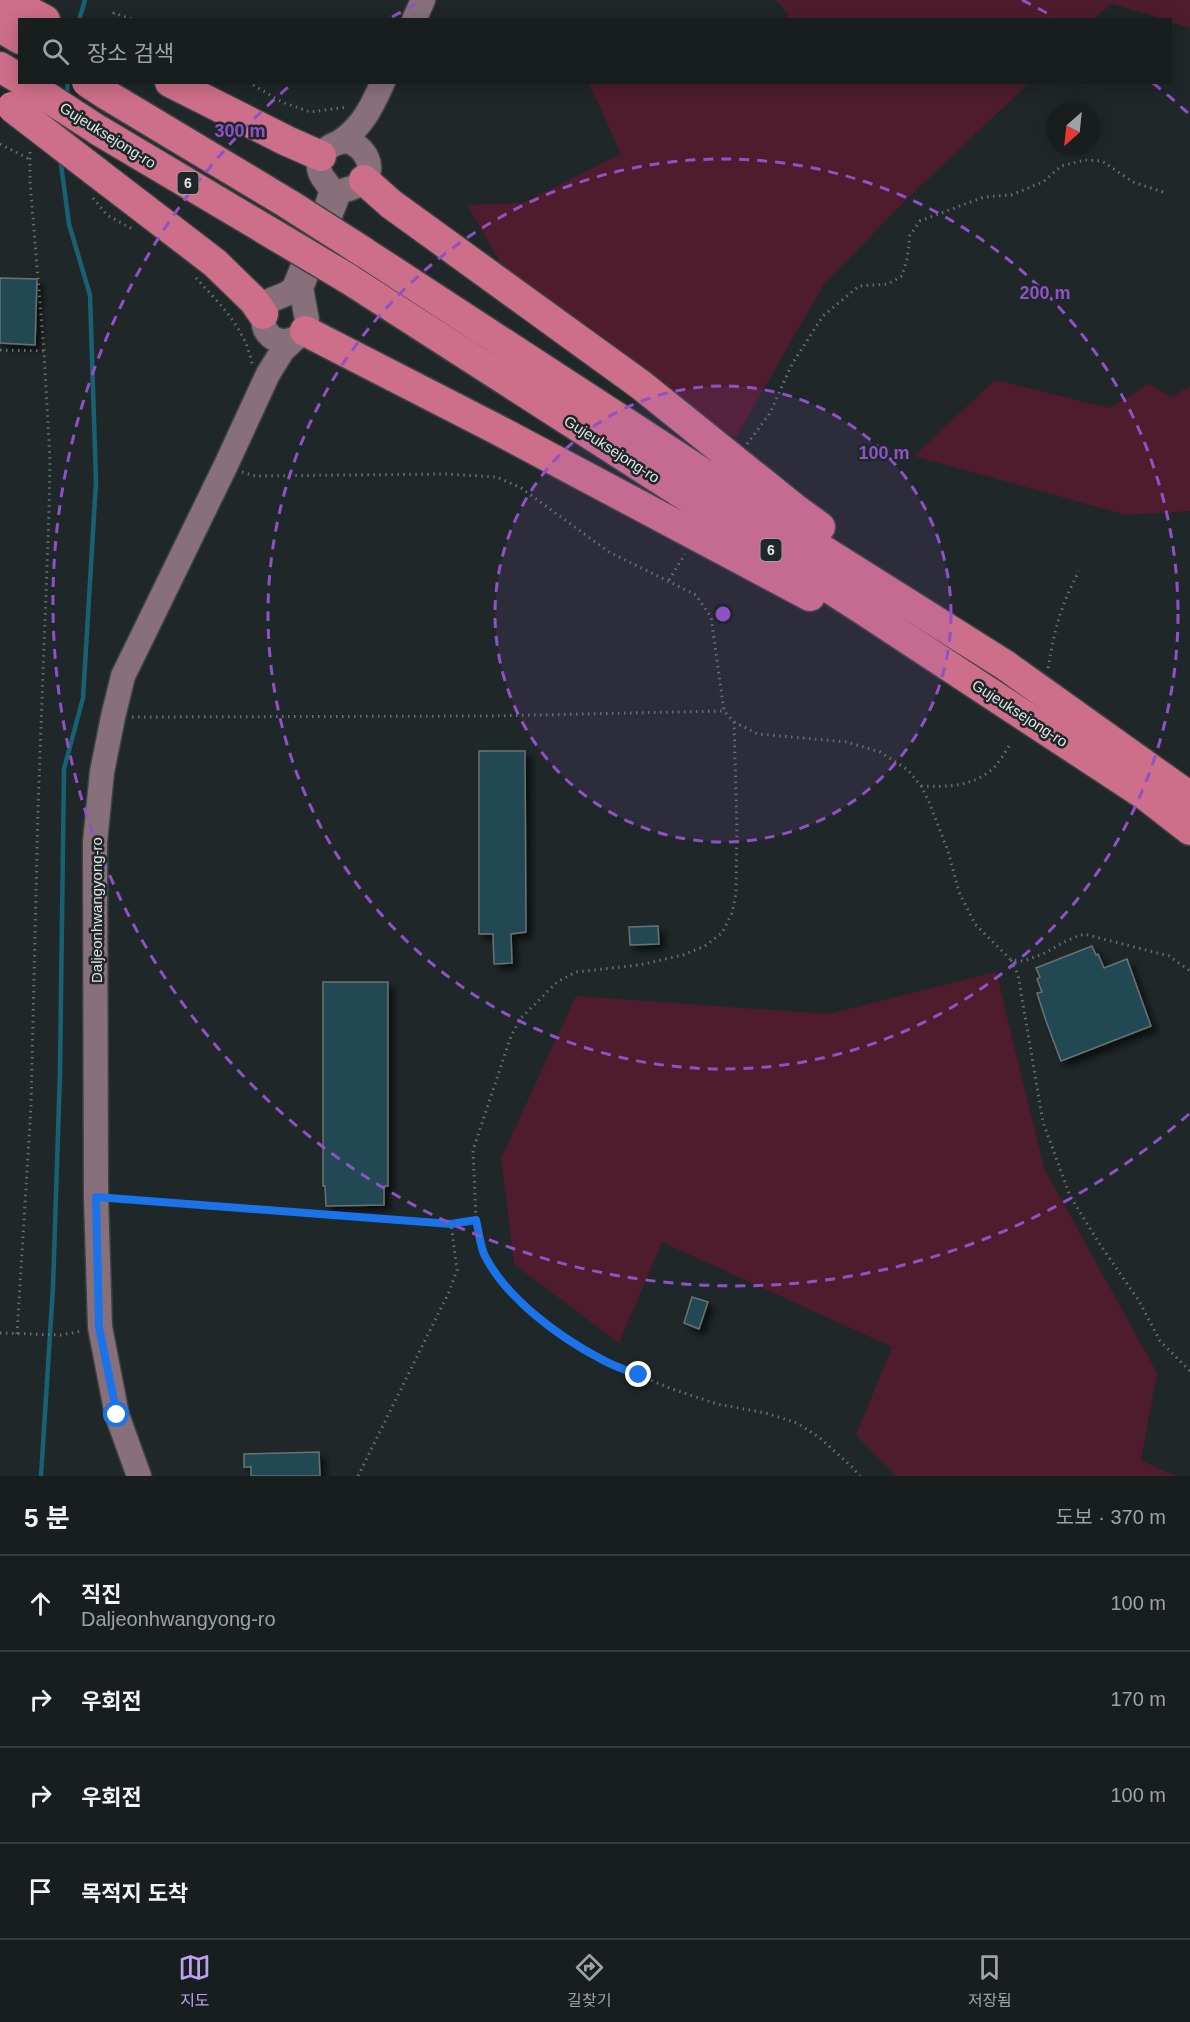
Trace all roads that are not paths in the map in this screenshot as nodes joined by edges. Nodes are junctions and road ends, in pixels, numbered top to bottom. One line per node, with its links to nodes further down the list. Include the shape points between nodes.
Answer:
1 (423, 0): 2 (main road)
2 (415, 18)
3 (18, 20): 4 (highway)
4 (0, 27)
5 (0, 67): 9 (highway, Gujeuksejong-ro / 6)
6 (174, 84): 11 (highway, via 287,141)
7 (381, 84): 10 (main road)
8 (97, 89): 16 (highway, Gujeuksejong-ro / 6, bridge, via 362,251 1005,665)
9 (14, 92): 13 (highway, bridge, via 93,183 215,263 254,301); 17 (highway, Gujeuksejong-ro / 6, bridge, via 98,130 347,278)
10 (361, 108): 11 (main road, via 354,132); 12 (main road)
11 (331, 149): 12 (main road, via 348,141 358,145); 13 (main road, via 319,167 332,190 323,217 294,288 271,300)
12 (365, 167): 14 (main road, via 351,189 339,193 306,272 301,288 307,320); 16 (highway, via 390,204 640,385 794,508 964,623)
13 (265, 322): 14 (main road, via 273,338 279,341); 15 (main road, via 272,346)
14 (300, 335): 15 (main road); 17 (highway, via 498,430 825,604 1035,737)
15 (260, 370): 20 (main road, Daljeonhwangyong-ro, via 226,465 123,676 102,772 95,842 99,1327 117,1415)
16 (1077, 716): 18 (highway, Gujeuksejong-ro / 6)
17 (1145, 795): 19 (highway, Gujeuksejong-ro / 6)
18 (1190, 797)
19 (1190, 830)
20 (139, 1476)

